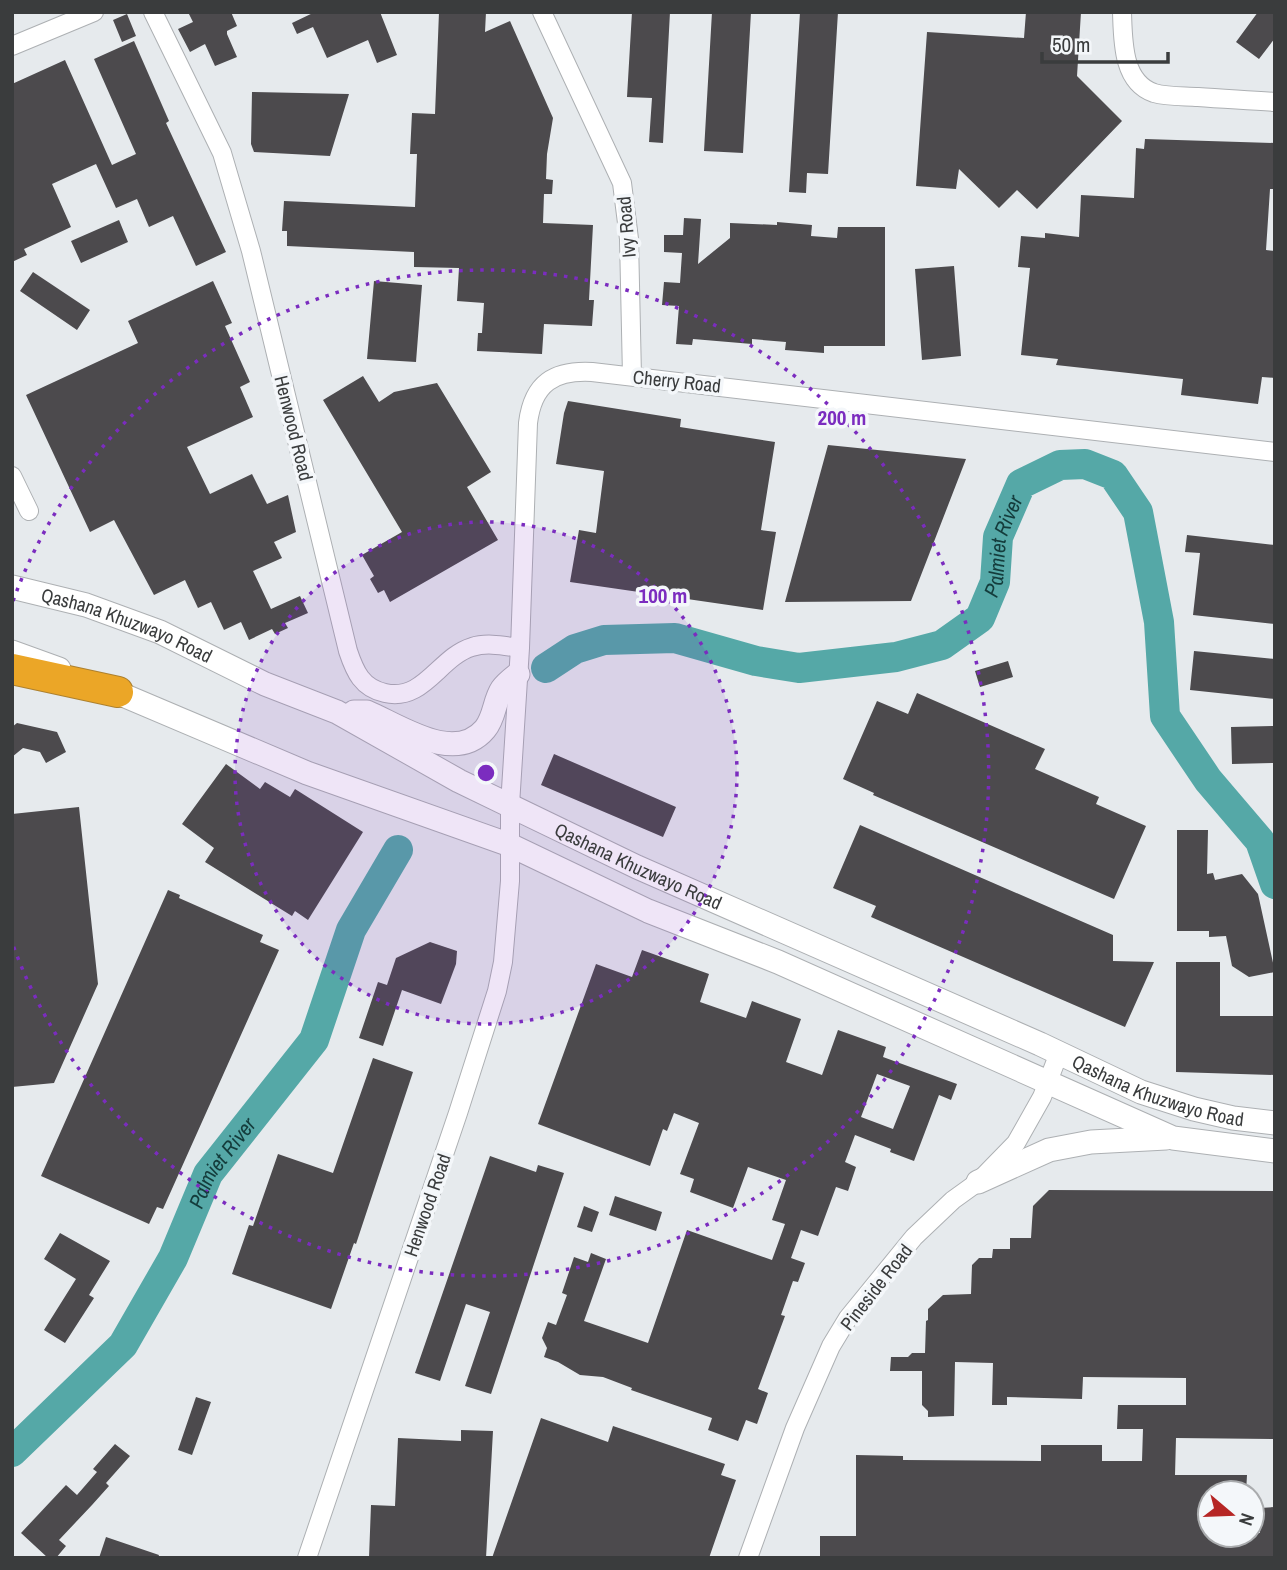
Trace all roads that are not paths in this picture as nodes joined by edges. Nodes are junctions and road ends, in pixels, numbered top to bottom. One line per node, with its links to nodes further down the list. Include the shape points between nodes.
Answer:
1 (94, 12): 5 (street)
2 (153, 12): 12 (street, Henwood Road, via 222,153 251,251 356,673 372,689 402,695 473,647)
3 (542, 12): 7 (street, Ivy Road, via 622,183 629,239)
4 (1122, 12): 6 (street, via 1123,48 1138,82 1148,90 1167,96)
5 (12, 46)
6 (1275, 102)
7 (632, 376): 8 (street, Cherry Road); 12 (street, Cherry Road, via 570,372 551,379 534,396 528,422)
8 (1275, 452)
9 (12, 476): 10 (street)
10 (29, 511)
11 (12, 587): 17 (main road, Qashana Khuzwayo Road, via 86,605 160,632 265,684)
12 (520, 648): 15 (street, Cherry Road)
13 (12, 652): 16 (main road, Qashana Khuzwayo Road)
14 (12, 669): 16 (highway)
15 (518, 674): 17 (main road, via 502,689 485,729 464,744 438,743 366,712); 18 (street, Cherry Road)
16 (118, 692): 19 (main road, Qashana Khuzwayo Road, via 307,773)
17 (337, 712): 18 (main road, Qashana Khuzwayo Road, via 459,782)
18 (510, 805): 19 (street, Cherry Road); 20 (main road, Qashana Khuzwayo Road, via 637,867)
19 (510, 845): 21 (main road, Qashana Khuzwayo Road, via 648,911 778,962); 26 (street, Henwood Road, via 497,991)
20 (1059, 1053): 21 (street, Pineside Road); 22 (main road, Qashana Khuzwayo Road, via 1168,1101 1233,1118)
21 (1048, 1082): 23 (main road, Qashana Khuzwayo Road); 25 (street, Pineside Road, via 1016,1143)
22 (1275, 1123)
23 (1173, 1138): 24 (main road, Qashana Khuzwayo Road); 25 (main road, via 1091,1142 1049,1150)
24 (1275, 1151)
25 (978, 1182): 27 (street, Pineside Road, via 914,1237 842,1328 795,1428)
26 (307, 1558)
27 (748, 1558)

